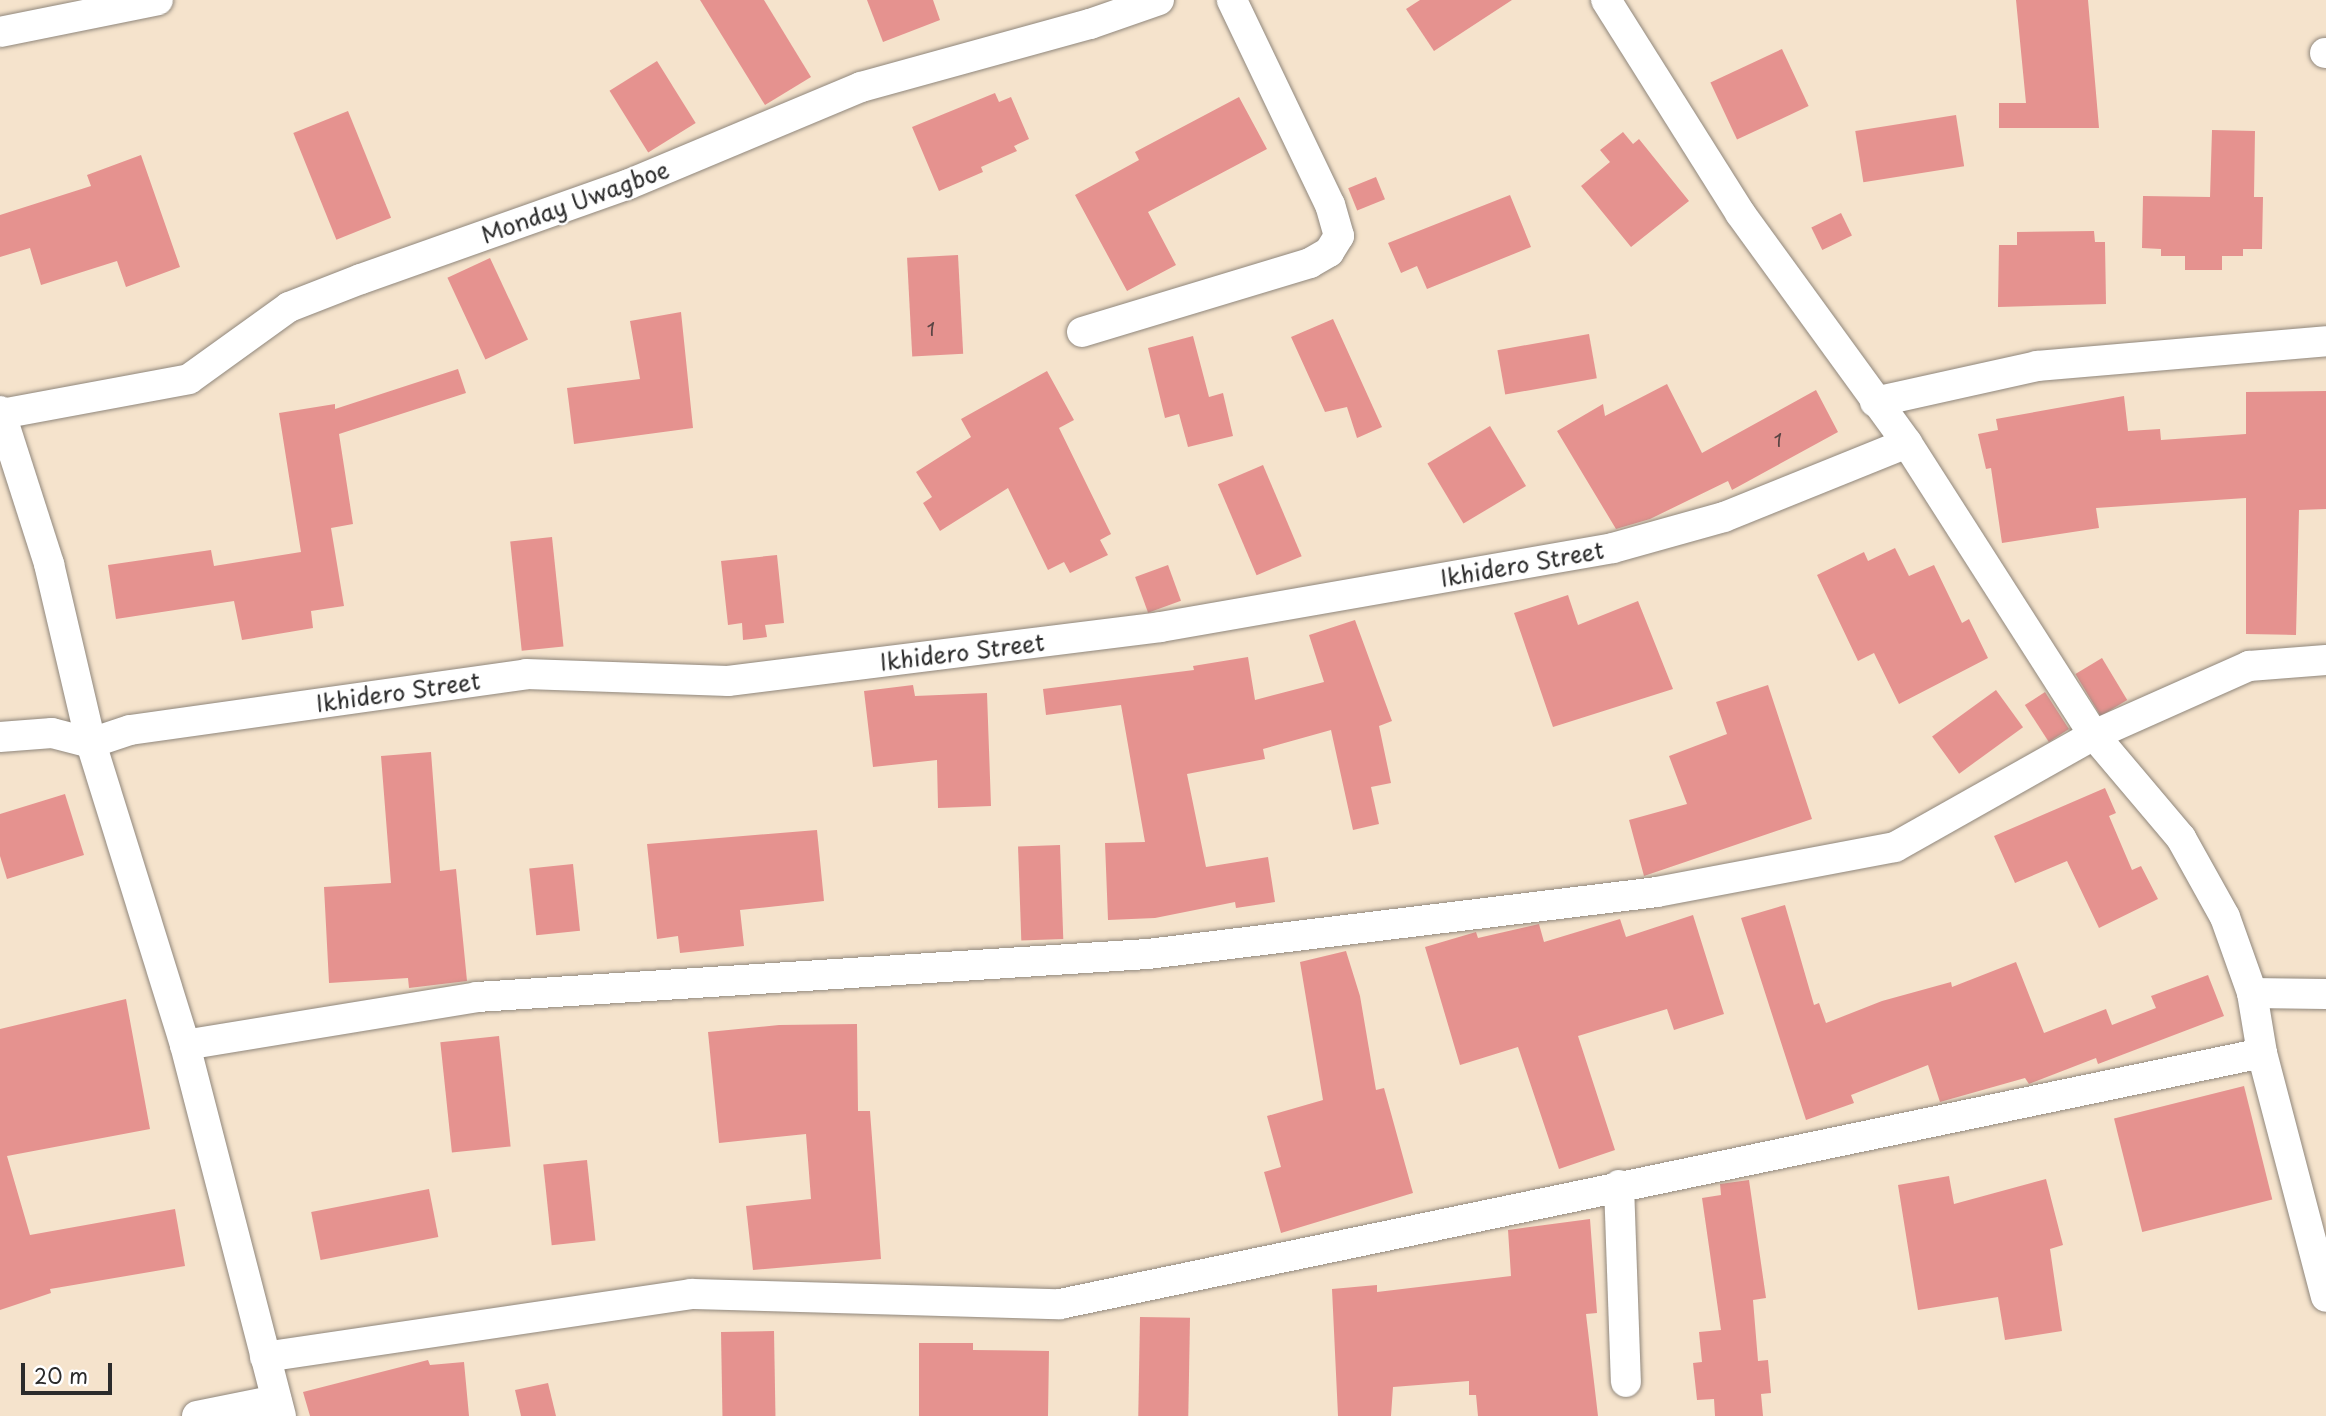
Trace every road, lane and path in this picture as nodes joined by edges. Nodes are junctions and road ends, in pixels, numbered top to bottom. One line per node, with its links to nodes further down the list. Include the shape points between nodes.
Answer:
1 (158, 0): 5 (street)
2 (1159, 0): 9 (street, Monday Uwagboe, via 1090,24 861,87 629,184 289,307 189,379)
3 (1232, 0): 6 (street, via 1330,205 1339,236 1329,252 1310,263)
4 (1606, 0): 8 (street, via 1740,213)
5 (0, 32)
6 (1082, 332)
7 (2326, 341): 8 (street, via 2036,366)
8 (1875, 402): 10 (street)
9 (1, 413): 14 (street, via 49,564)
10 (1907, 443): 12 (street); 14 (street, Ikhidero Street, via 1724,517 1613,548 1161,627 728,681 526,674 130,730)
11 (2326, 660): 12 (street, via 2249,666)
12 (2094, 735): 15 (street, via 2181,838 2225,917); 17 (street, via 1895,846 1657,892 1148,954 477,997)
13 (0, 737): 14 (street, via 52,733)
14 (91, 743): 17 (street)
15 (2252, 993): 16 (street); 18 (street)
16 (2326, 993)
17 (185, 1045): 21 (street)
18 (2262, 1054): 19 (street); 20 (street)
19 (1619, 1185): 21 (street, via 1060,1304 691,1294); 22 (street)
20 (2326, 1297)
21 (265, 1357): 23 (street)
22 (1626, 1382)
23 (279, 1408): 24 (street)
24 (197, 1416)

